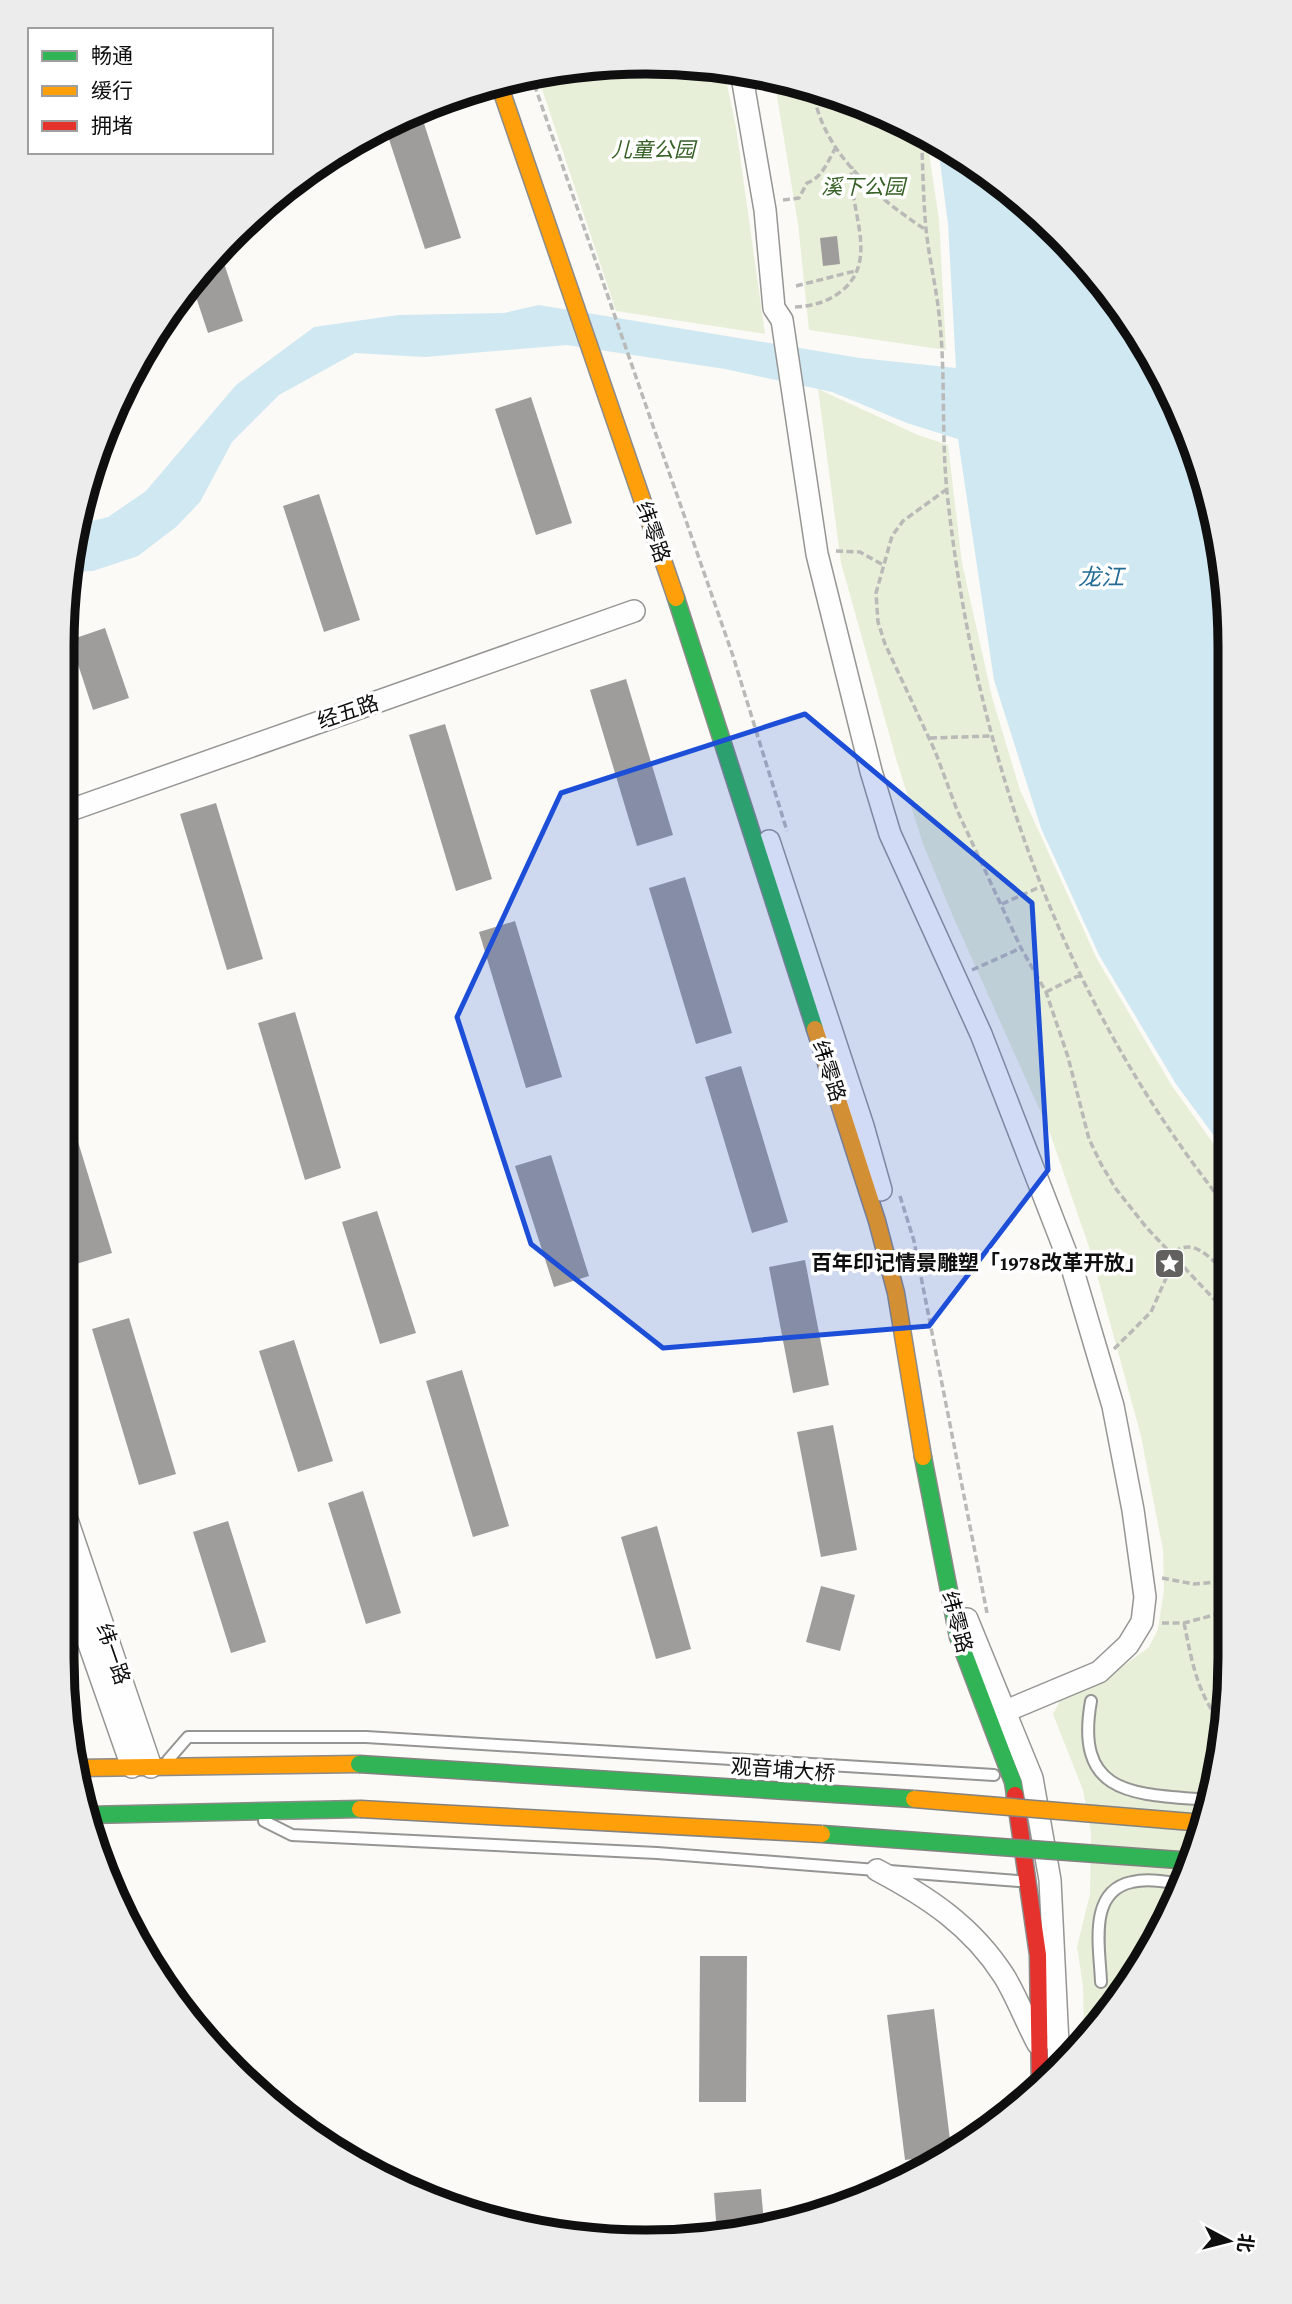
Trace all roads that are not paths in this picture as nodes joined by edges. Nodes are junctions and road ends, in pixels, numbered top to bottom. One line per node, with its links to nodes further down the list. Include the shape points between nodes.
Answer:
1 (743, 82): 9 (street, via 817,554 871,771 890,834 1025,1141 1073,1271 1113,1406 1142,1570 1142,1622 1128,1645 1099,1672)
2 (515, 89): 23 (street, 纬零路, via 708,654 859,1112 885,1205 905,1291 952,1560 971,1634 1032,1778 1050,1880)
3 (502, 92): 22 (main road, 纬零路, via 692,645 877,1221 896,1293 938,1546 958,1637 1013,1782 1038,1955)
4 (74, 795): 5 (street, 经五路, via 631,606)
5 (74, 809)
6 (74, 1542): 10 (street, 纬一路)
7 (74, 1594): 10 (street, 纬一路)
8 (1091, 1701): 13 (lane, via 1090,1749 1103,1776 1133,1793)
9 (1013, 1708)
10 (148, 1767): 11 (main road, 观音埔大桥); 12 (lane, via 188,1737 366,1737); 16 (main road, 观音埔大桥, bridge, via 359,1765 888,1797)
11 (85, 1768)
12 (994, 1775)
13 (1201, 1799)
14 (246, 1811): 15 (main road); 17 (main road, bridge, via 360,1809 885,1837); 18 (lane, via 292,1835 657,1853)
15 (96, 1815)
16 (1194, 1822)
17 (1181, 1860)
18 (877, 1870): 19 (lane); 22 (street, via 918,1892 980,1941 1005,1978)
19 (1019, 1881)
20 (1172, 1884): 21 (lane, via 1132,1882 1107,1899 1099,1915)
21 (1101, 1982)
22 (1038, 2044): 24 (main road, 纬零路)
23 (1058, 2055)
24 (1039, 2073)

